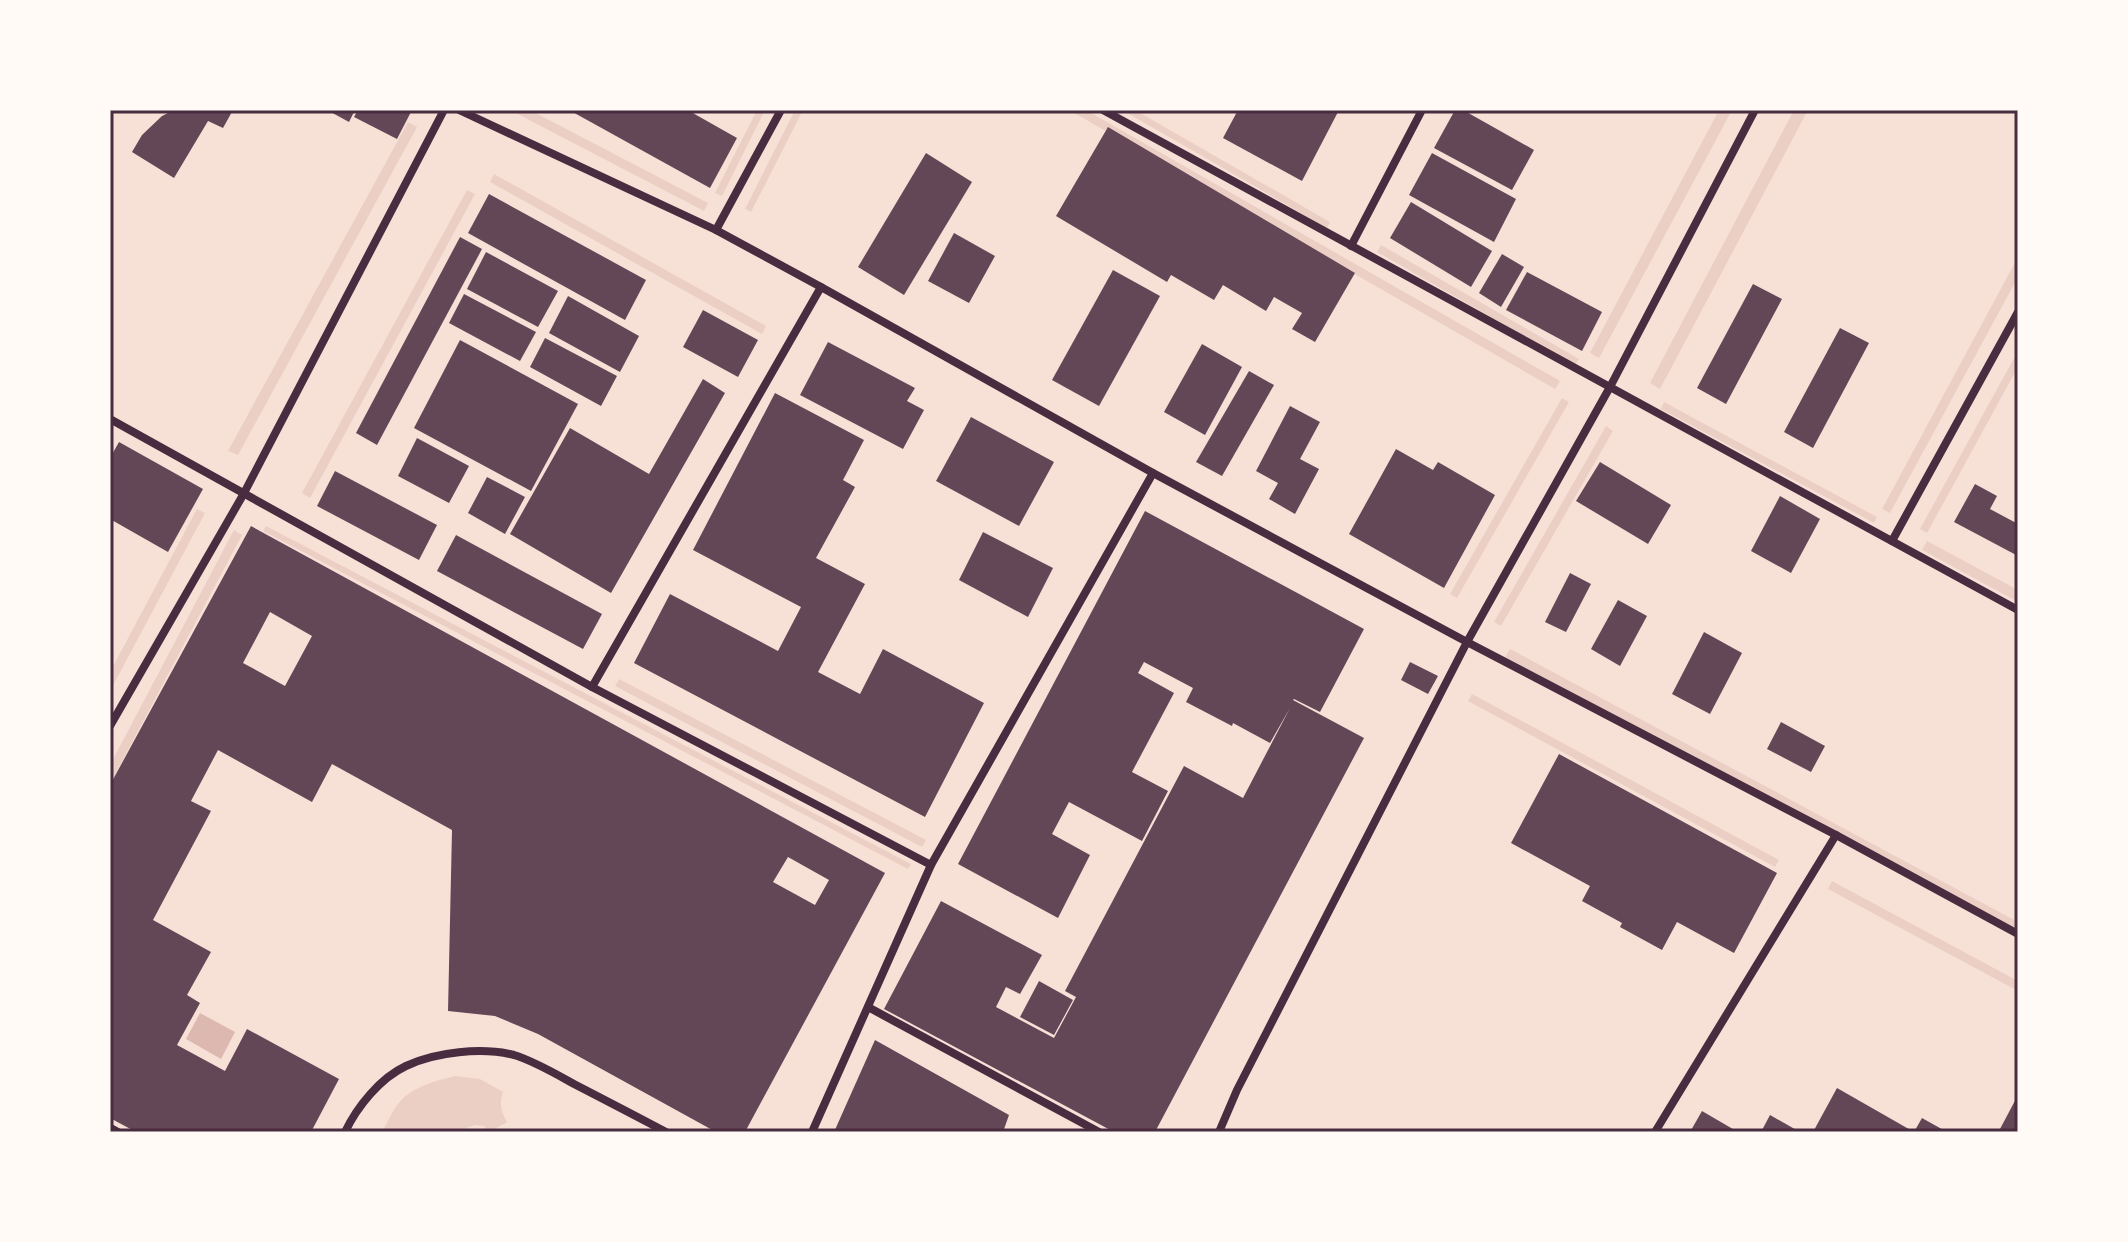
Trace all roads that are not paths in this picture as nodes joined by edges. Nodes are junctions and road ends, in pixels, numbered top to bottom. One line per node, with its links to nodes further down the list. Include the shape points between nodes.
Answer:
1 (444, 110): 14 (street)
2 (459, 110): 7 (street)
3 (781, 110): 7 (street)
4 (1103, 110): 8 (street)
5 (1422, 110): 8 (street)
6 (1755, 110): 11 (street)
7 (716, 230): 9 (street)
8 (1351, 246): 11 (street)
9 (821, 287): 13 (street); 18 (street)
10 (2018, 312): 15 (street)
11 (1610, 387): 15 (street); 17 (street)
12 (110, 419): 14 (street)
13 (1153, 473): 17 (street); 21 (street)
14 (243, 495): 18 (street); 19 (street)
15 (1892, 541): 16 (street)
16 (2018, 610)
17 (1467, 642): 20 (street); 30 (street)
18 (592, 687): 21 (street)
19 (110, 726)
20 (1836, 835): 22 (street); 31 (street)
21 (931, 865): 23 (street)
22 (2018, 934)
23 (868, 1007): 28 (street); 29 (street)
24 (110, 1127): 25 (street)
25 (119, 1132)
26 (345, 1132): 27 (street, via 376,1088 406,1066 479,1050 515,1056)
27 (666, 1132)
28 (812, 1132)
29 (1099, 1132)
30 (1219, 1132)
31 (1655, 1132)

